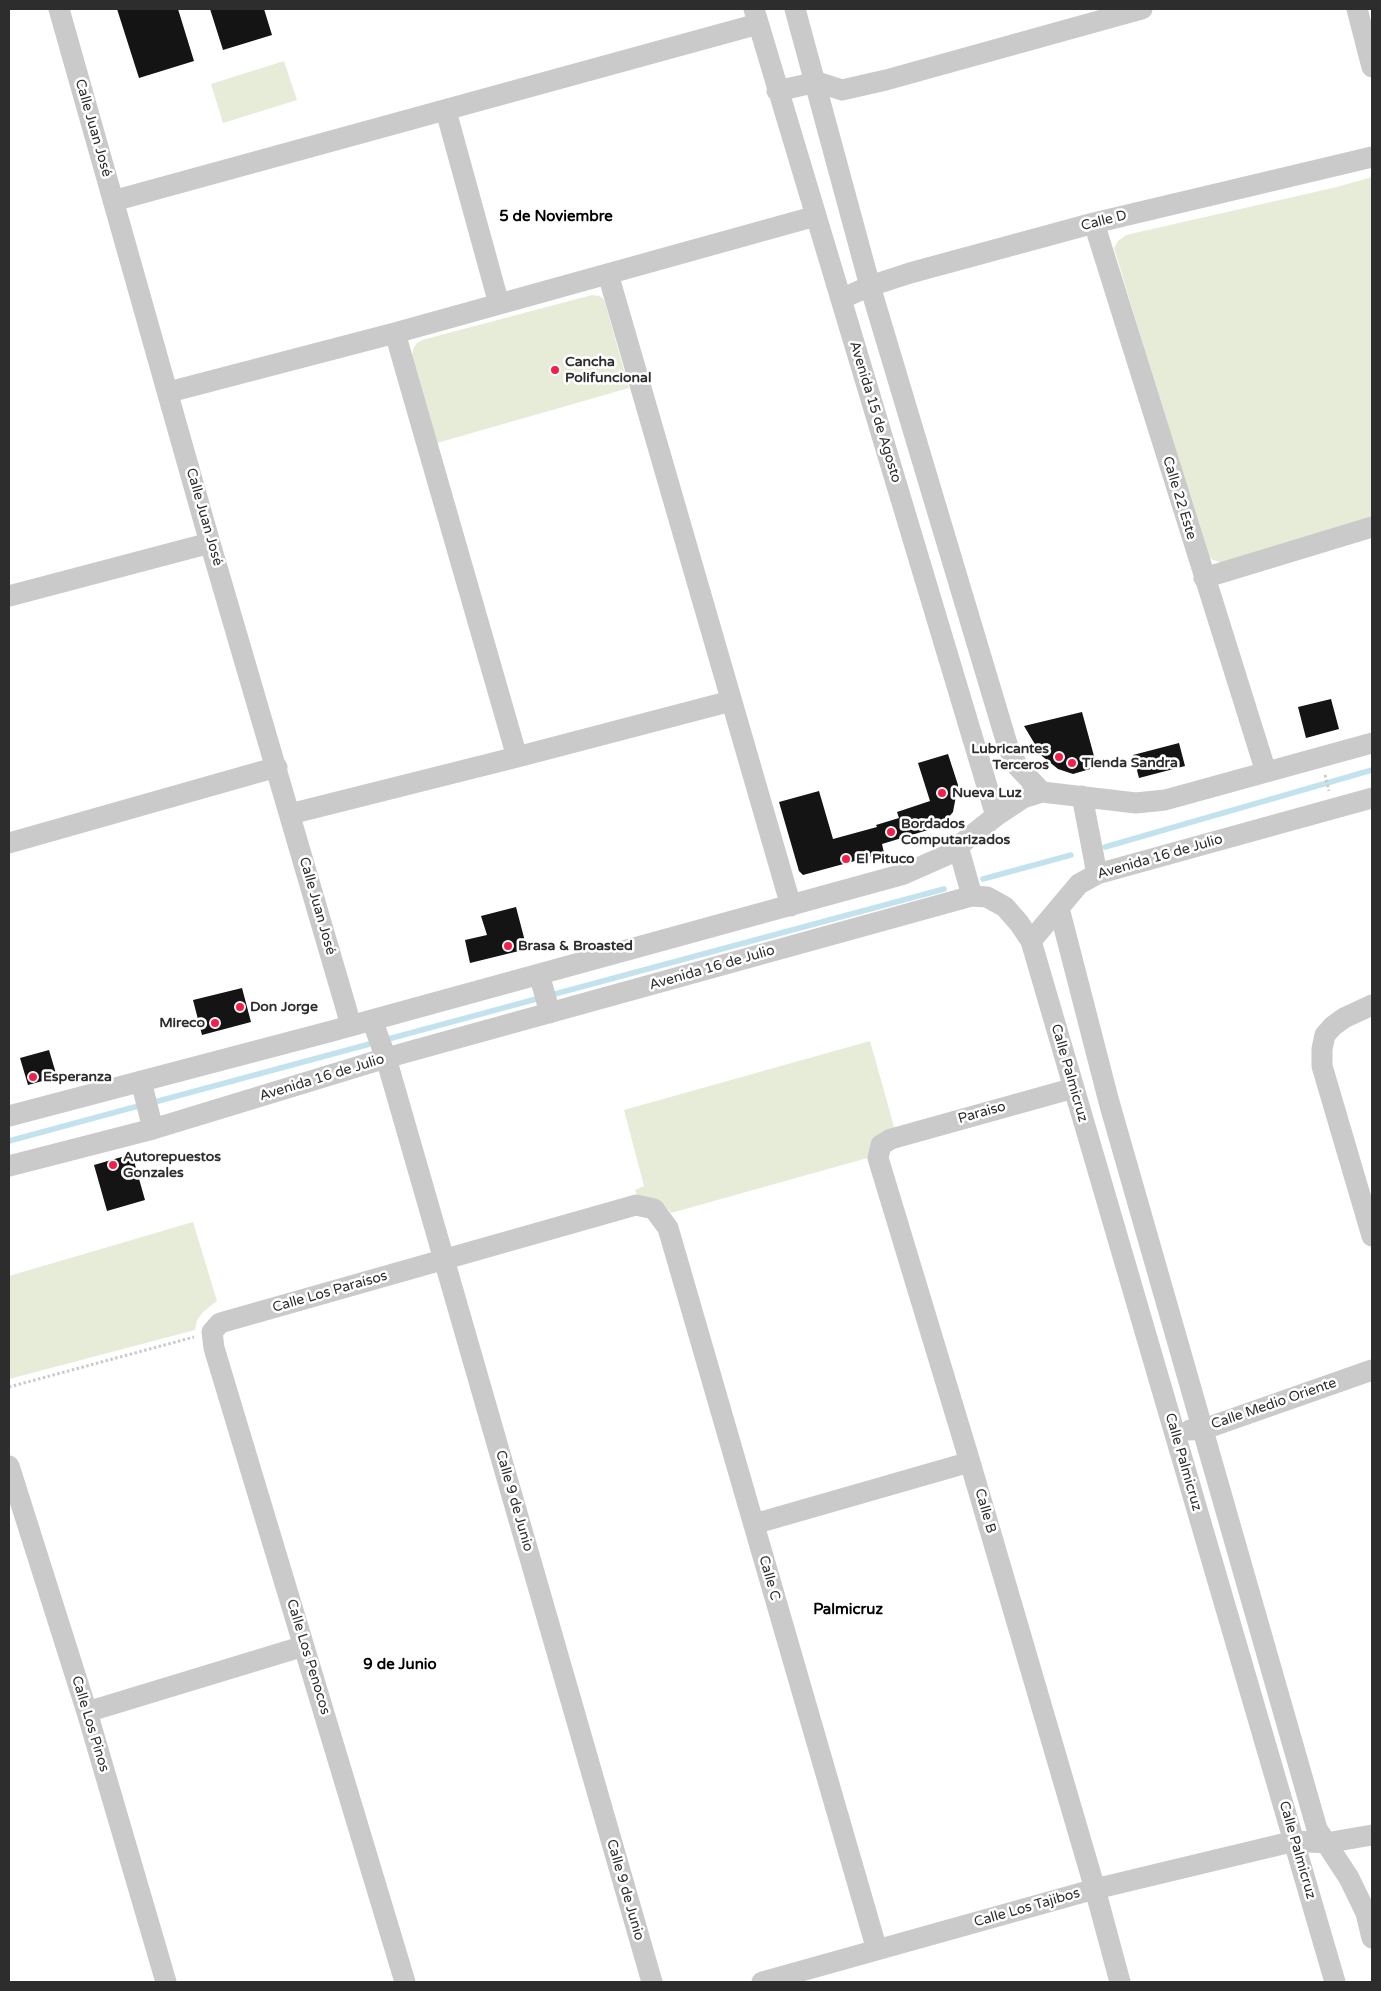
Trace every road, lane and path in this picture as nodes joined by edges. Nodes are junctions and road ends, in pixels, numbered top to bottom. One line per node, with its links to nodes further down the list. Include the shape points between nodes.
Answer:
1 (59, 9): 11 (street, Calle Juan José)
2 (795, 9): 7 (street)
3 (1142, 9): 7 (street, via 869,84 842,90)
4 (1357, 9): 6 (street)
5 (756, 16): 8 (street, Avenida 15 de Agosto); 9 (street)
6 (1372, 67)
7 (817, 82): 8 (street); 15 (street)
8 (777, 91): 12 (street, Avenida 15 de Agosto)
9 (446, 111): 11 (street); 17 (street)
10 (1372, 158): 13 (street, Calle D)
11 (113, 202): 19 (street, Calle Juan José)
12 (816, 216): 14 (street); 16 (street, Avenida 15 de Agosto)
13 (1094, 223): 15 (street, Calle D); 22 (street, Calle 22 Este)
14 (608, 274): 17 (street); 24 (street)
15 (870, 286): 16 (street, Calle D); 30 (street, via 1008,747 1018,767)
16 (841, 300): 35 (street, Avenida 15 de Agosto)
17 (499, 304): 18 (street)
18 (395, 333): 19 (street); 26 (street)
19 (169, 392): 21 (street, Calle Juan José)
20 (1372, 527): 22 (street)
21 (210, 543): 23 (street); 27 (street, Calle Juan José)
22 (1204, 578): 28 (street, Calle 22 Este)
23 (9, 596)
24 (731, 701): 26 (street); 40 (street)
25 (1372, 743): 28 (street, Avenida 16 de Julio)
26 (517, 757): 34 (street)
27 (277, 767): 34 (street, Calle Juan José); 36 (street)
28 (1266, 772): 32 (street, Avenida 16 de Julio, via 1165,800 1136,803)
29 (1324, 774): 31 (path)
30 (1042, 792): 32 (street, Avenida 16 de Julio); 35 (street, Avenida 16 de Julio, via 1023,798)
31 (1330, 795)
32 (1082, 796): 38 (street)
33 (1372, 798): 38 (street, Avenida 16 de Julio)
34 (290, 814): 46 (street, Calle Juan José)
35 (996, 816): 37 (street, Avenida 16 de Julio)
36 (9, 843)
37 (958, 846): 39 (street); 40 (street, Avenida 16 de Julio, via 947,855 904,874)
38 (1096, 867): 41 (street, Avenida 16 de Julio)
39 (972, 894): 42 (street, Avenida 16 de Julio, via 987,897 1005,907); 45 (street, Avenida 16 de Julio)
40 (791, 906): 43 (street, Avenida 16 de Julio)
41 (1059, 908): 42 (street, Avenida 16 de Julio); 59 (street, Calle Palmicruz, via 1109,1102)
42 (1031, 942): 48 (street, Calle Palmicruz)
43 (540, 979): 45 (street); 47 (street, Avenida 16 de Julio)
44 (1372, 1005): 54 (street, via 1333,1026 1325,1035 1322,1049 1322,1066)
45 (549, 1010): 47 (street, Avenida 16 de Julio)
46 (351, 1025): 47 (street, Avenida 16 de Julio); 49 (street, Avenida 16 de Julio)
47 (379, 1039): 49 (street, Avenida 16 de Julio); 55 (street, Calle 9 de Junio)
48 (1074, 1088): 51 (street, Paraiso); 60 (street, Calle Palmicruz)
49 (147, 1104): 50 (street, Avenida 16 de Julio); 52 (street, Avenida 16 de Julio)
50 (9, 1116)
51 (890, 1139): 61 (street, Calle B, via 881,1145 878,1158)
52 (9, 1166)
53 (654, 1209): 55 (street, Calle Los Paraísos, via 636,1205); 63 (street, Calle C, via 668,1228)
54 (1372, 1236)
55 (443, 1260): 56 (street, Calle Los Paraísos, via 220,1323); 74 (street, Calle 9 de Junio)
56 (212, 1332): 58 (path); 64 (street, Calle Los Penocos, via 214,1348)
57 (1372, 1370): 59 (street, Calle Medio Oriente)
58 (9, 1387)
59 (1204, 1429): 60 (street, Calle Medio Oriente); 68 (street, Calle Palmicruz, via 1317,1829)
60 (1175, 1432): 67 (street, Calle Palmicruz)
61 (970, 1462): 63 (street); 69 (street, Calle B)
62 (9, 1466): 65 (street, Calle Los Pinos)
63 (754, 1524): 71 (street, Calle C)
64 (304, 1646): 65 (street); 73 (street, Calle Los Penocos)
65 (87, 1712): 72 (street, Calle Los Pinos)
66 (1372, 1835): 68 (street, Calle Los Tajibos)
67 (1295, 1841): 68 (street, Calle Los Tajibos); 69 (street, Calle Los Tajibos); 77 (street, Calle Palmicruz)
68 (1326, 1843): 70 (street, Calle Palmicruz, via 1349,1878 1366,1913)
69 (1095, 1889): 71 (street, Calle Los Tajibos); 76 (street, Calle B)
70 (1372, 1938)
71 (877, 1950): 75 (street, Calle Los Tajibos)
72 (166, 1982)
73 (405, 1982)
74 (652, 1982)
75 (762, 1982)
76 (1120, 1982)
77 (1335, 1982)

